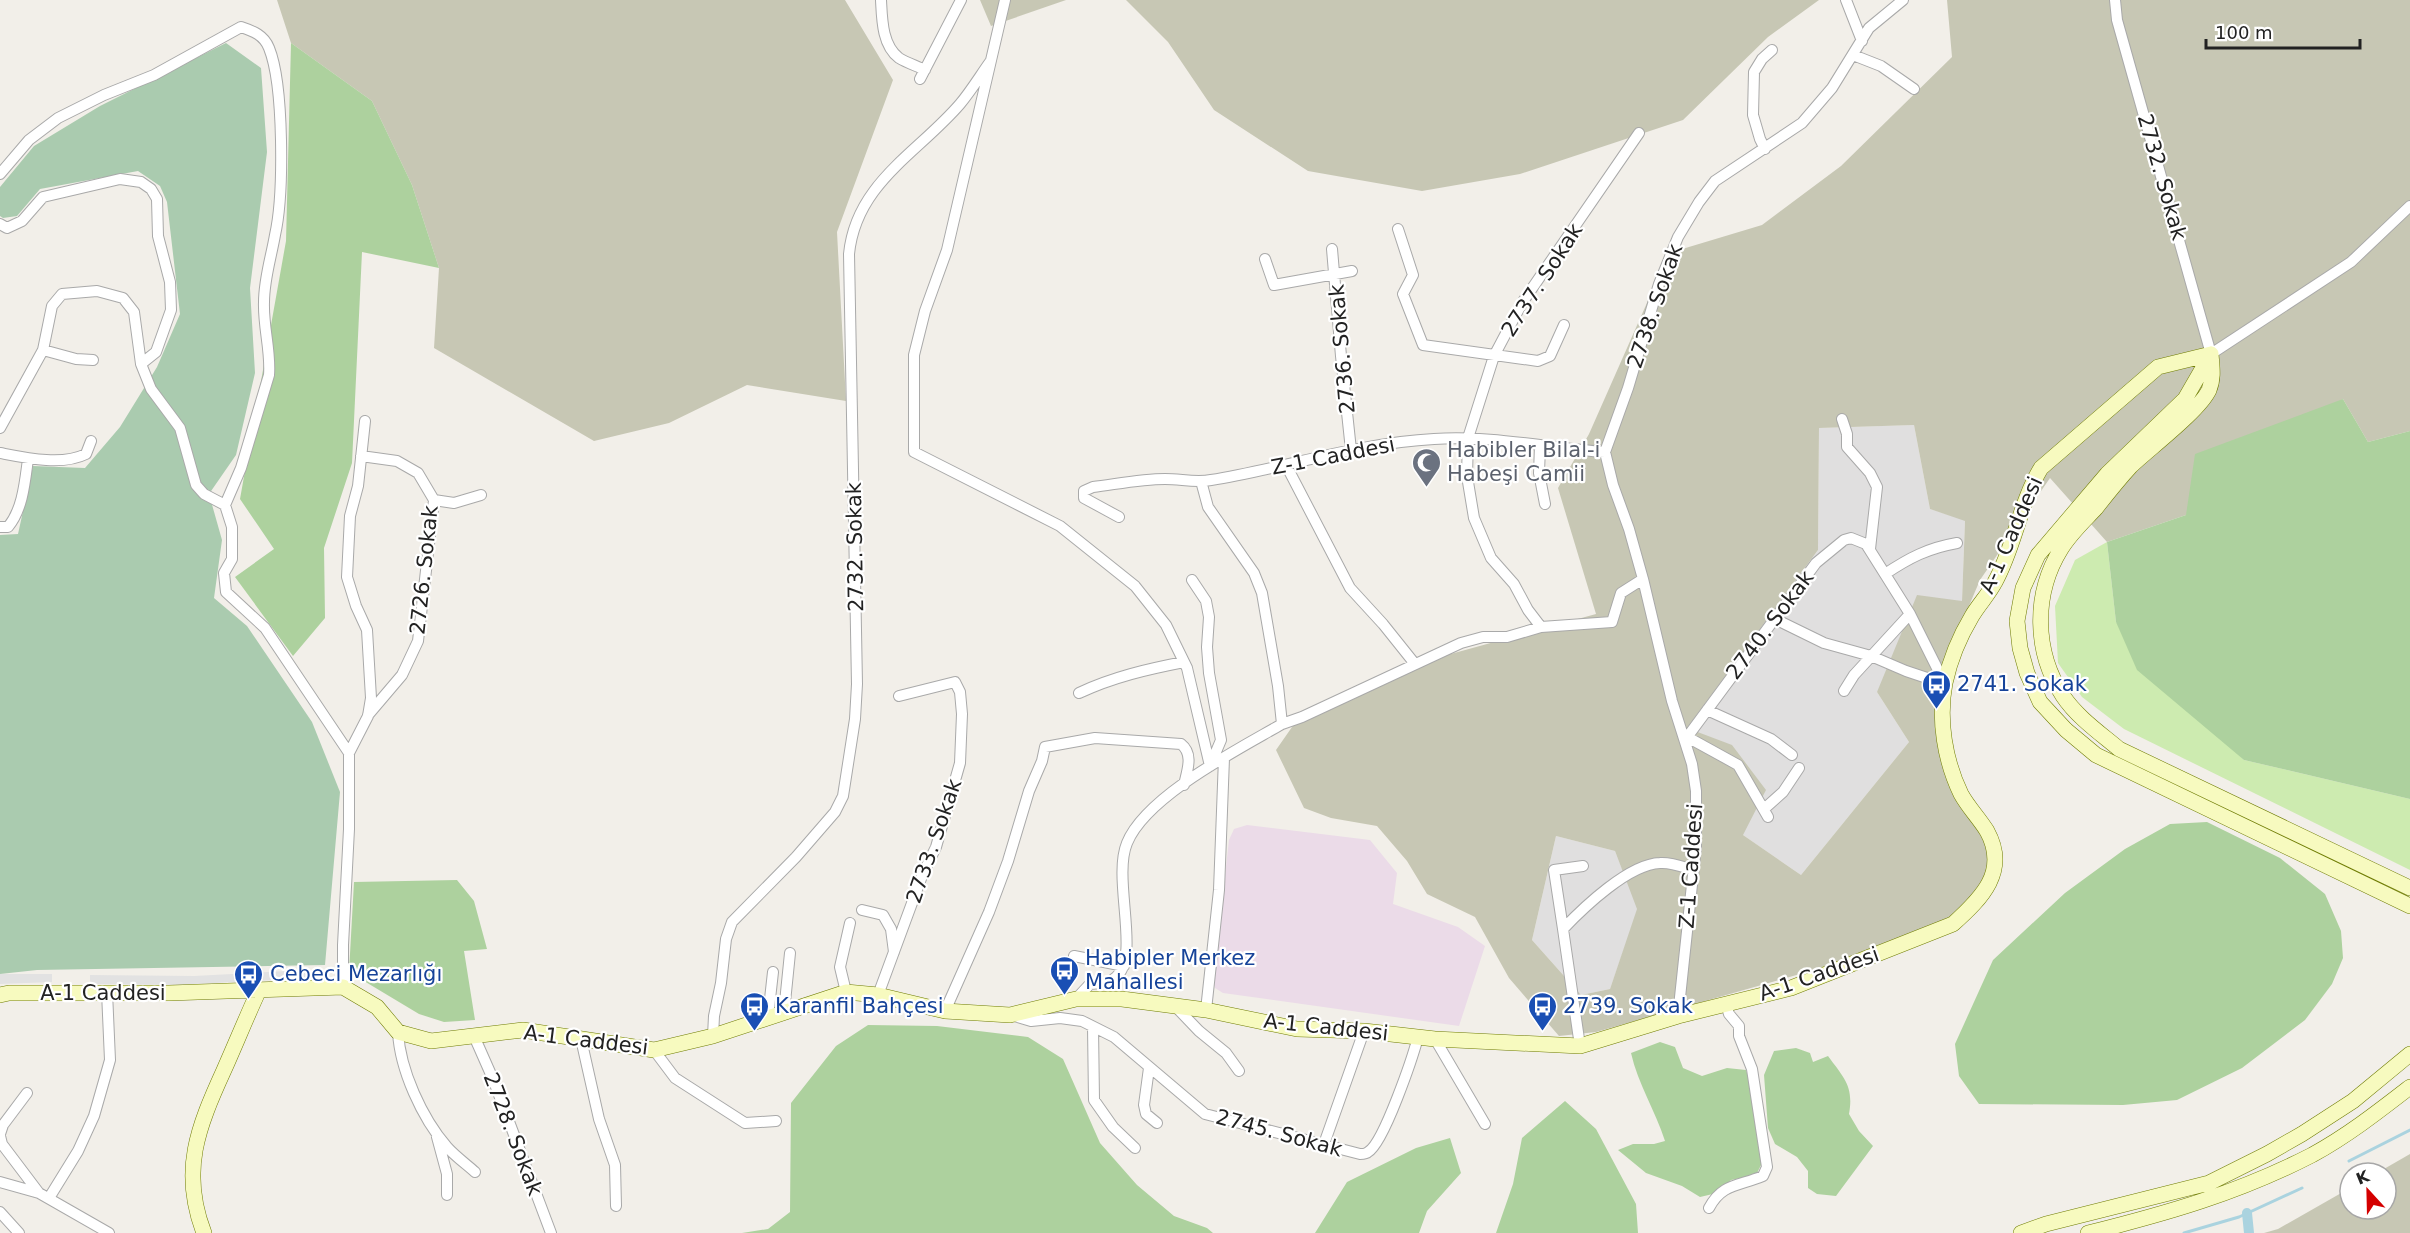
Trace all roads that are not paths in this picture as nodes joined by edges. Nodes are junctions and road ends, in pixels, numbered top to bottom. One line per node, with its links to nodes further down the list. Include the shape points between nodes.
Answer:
1 (882, 0): 2 (street, via 882,25 890,46 922,75)
2 (961, 0)
3 (1005, 0): 10 (street, 2732. Sokak)
4 (1846, 0): 7 (street)
5 (1903, 0): 7 (street, 2738. Sokak, via 1869,28)
6 (2115, 0): 24 (street, 2732. Sokak, via 2117,20)
7 (1862, 41): 9 (street, 2738. Sokak)
8 (1772, 50): 13 (street, via 1754,72 1753,115)
9 (1853, 55): 11 (street, via 1881,66); 13 (street, 2738. Sokak, via 1802,123)
10 (990, 62): 56 (street, 2732. Sokak, via 946,250 914,355 914,452 1060,526 1135,586 1166,625); 103 (street, 2732. Sokak, via 960,104 881,180 851,236 857,684 843,796 835,813 732,922 726,939)
11 (1914, 89)
12 (1640, 133): 25 (street, 2737. Sokak, via 1522,303)
13 (1765, 149): 35 (street, 2738. Sokak, via 1715,181 1678,237)
14 (0, 174): 44 (street, via 29,140 58,118 153,75 241,27 266,42 276,81 280,137 280,194 264,304 269,369 255,425)
15 (2410, 206): 24 (street, via 2351,262)
16 (0, 224): 27 (street, via 6,228 22,221 43,197 120,178 141,182 151,189 157,199 158,236 170,282 171,310 156,352)
17 (1398, 229): 25 (street, via 1413,275 1403,294 1423,345)
18 (1332, 249): 21 (street, 2736. Sokak)
19 (1265, 259): 21 (street, via 1274,285)
20 (1352, 272): 21 (street)
21 (1335, 274): 34 (street, 2736. Sokak)
22 (1564, 325): 25 (street, via 1545,360)
23 (43, 350): 26 (street); 27 (street, via 52,306 62,294 98,291 123,298 134,312); 30 (street)
24 (2211, 354): 58 (main road, A-1 Caddesi, via 2158,367 2041,468 2028,490 1995,582 1963,632); 74 (main road, via 2208,392 2130,468 2061,549 2046,582 2039,615 2049,666 2063,696 2088,724 2119,749); 75 (main road, via 2185,399 2107,474 2038,555 2023,588 2017,621 2027,673 2040,702 2096,755)
25 (1494, 356): 31 (street, 2737. Sokak)
26 (93, 360)
27 (141, 364): 44 (street, via 151,389 180,428 196,485)
28 (1842, 420): 48 (street, via 1847,447 1870,473 1877,488)
29 (365, 421): 37 (street, 2726. Sokak)
30 (0, 428)
31 (1468, 438): 33 (street, Z-1 Caddesi); 34 (street, Z-1 Caddesi); 54 (street, 2737. Sokak, via 1467,476 1474,518 1491,558 1514,584)
32 (91, 441): 38 (street, via 86,454 76,459)
33 (1540, 446): 35 (street, Z-1 Caddesi); 43 (street, via 1539,473)
34 (1352, 450): 39 (street, Z-1 Caddesi)
35 (1605, 452): 50 (street, Z-1 Caddesi)
36 (0, 453): 38 (street)
37 (361, 456): 42 (street, 2726. Sokak, via 397,461 418,473); 63 (street, 2726. Sokak, via 350,516 347,577 367,630 371,698)
38 (28, 459): 46 (street, via 22,496 12,521)
39 (1286, 465): 40 (street, Z-1 Caddesi); 57 (street, via 1350,588)
40 (1202, 482): 45 (street, Z-1 Caddesi, via 1164,479 1084,491 1084,498); 64 (street, via 1208,507 1254,573 1262,593)
41 (481, 495): 42 (street, via 454,503)
42 (435, 500): 63 (street, 2726. Sokak, via 418,641 402,675)
43 (1545, 504)
44 (225, 505): 66 (street, via 232,527 231,559 224,573 226,592 266,628)
45 (1119, 517)
46 (0, 527)
47 (1957, 543): 49 (street, via 1911,556)
48 (1870, 549): 49 (street); 53 (street, 2740. Sokak, via 1851,538 1836,544 1816,562)
49 (1885, 574): 52 (street)
50 (1643, 579): 54 (street, via 1621,593 1612,622); 65 (street, Z-1 Caddesi, via 1672,701)
51 (1192, 580): 69 (street, via 1206,601 1209,617 1209,673 1221,740)
52 (1910, 614): 55 (street); 58 (street)
53 (1774, 618): 55 (street, via 1824,643); 62 (street, 2740. Sokak)
54 (1541, 627): 57 (street, via 1507,638 1483,637 1461,643)
55 (1871, 656): 58 (street); 59 (street)
56 (1184, 662): 60 (street, via 1103,682); 69 (street)
57 (1415, 664): 64 (street)
58 (1945, 684): 91 (main road, A-1 Caddesi, via 1945,743 1951,771 1995,853 1990,884 1953,924 1791,988)
59 (1844, 690)
60 (1079, 693)
61 (899, 696): 80 (street, 2733. Sokak, via 955,682 962,714 960,763 936,847)
62 (1707, 710): 65 (street, 2740. Sokak); 67 (street, via 1771,740)
63 (368, 716): 66 (street, 2726. Sokak)
64 (1282, 724): 68 (street)
65 (1687, 739): 70 (street, via 1738,765 1766,813); 73 (street, Z-1 Caddesi, via 1696,792)
66 (349, 753): 84 (street, 2726. Sokak)
67 (1792, 755)
68 (1224, 758): 69 (street); 93 (street, via 1219,890)
69 (1210, 766): 71 (street)
70 (1799, 768)
71 (1184, 785): 82 (street, via 1148,813 1126,844 1121,881 1128,944); 94 (street, via 1189,765 1186,748 1181,744 1095,738 1046,747 1008,861)
72 (1584, 866): 78 (street, via 1554,870)
73 (1693, 870): 78 (street, via 1660,862 1637,870 1583,907); 97 (street, Z-1 Caddesi)
74 (2410, 888)
75 (2410, 906)
76 (862, 910): 80 (street, via 883,915 891,930)
77 (850, 923): 87 (street, via 840,967)
78 (1563, 929): 107 (street)
79 (790, 953): 95 (street)
80 (894, 955): 89 (street, 2733. Sokak)
81 (1074, 956): 82 (street)
82 (1124, 966): 90 (street, via 1117,977 1090,984)
83 (773, 972): 98 (street)
84 (343, 987): 85 (main road, A-1 Caddesi); 101 (main road, via 377,1007)
85 (260, 990): 86 (main road, A-1 Caddesi); 133 (main road, via 195,1142 192,1191)
86 (107, 992): 88 (main road, A-1 Caddesi); 127 (street, via 110,1060 78,1152)
87 (846, 992): 89 (main road, A-1 Caddesi); 95 (main road, A-1 Caddesi)
88 (0, 995)
89 (878, 995): 94 (main road, A-1 Caddesi)
90 (1076, 999): 92 (main road, A-1 Caddesi, via 1122,999); 96 (main road, A-1 Caddesi)
91 (1726, 1004): 97 (main road, A-1 Caddesi); 129 (street, via 1739,1026 1752,1069 1767,1167 1763,1176 1726,1189)
92 (1176, 1007): 93 (main road, A-1 Caddesi); 111 (street, via 1226,1053)
93 (1206, 1010): 100 (main road, A-1 Caddesi, via 1298,1029)
94 (945, 1011): 96 (main road, A-1 Caddesi)
95 (784, 1012): 98 (main road, A-1 Caddesi)
96 (1010, 1014): 99 (street, 2745. Sokak, via 1031,1021 1082,1021)
97 (1678, 1016): 107 (main road, A-1 Caddesi)
98 (768, 1017): 103 (main road, A-1 Caddesi)
99 (1093, 1027): 110 (street, 2745. Sokak, via 1114,1037); 121 (street, via 1095,1100 1113,1127)
100 (1364, 1031): 104 (main road, A-1 Caddesi); 120 (street)
101 (398, 1032): 102 (main road, A-1 Caddesi, via 431,1041); 117 (street, via 399,1054)
102 (474, 1036): 105 (main road, A-1 Caddesi, via 523,1030); 134 (street, 2728. Sokak)
103 (713, 1036): 108 (main road, A-1 Caddesi)
104 (1418, 1037): 106 (main road, A-1 Caddesi); 120 (street, 2745. Sokak, via 1396,1101 1372,1149 1359,1154)
105 (581, 1039): 108 (main road, A-1 Caddesi); 128 (street, via 599,1119 615,1165)
106 (1435, 1039): 107 (main road, A-1 Caddesi); 116 (street)
107 (1580, 1046)
108 (654, 1050): 114 (street, via 675,1078 745,1123)
109 (2410, 1054): 118 (main road, via 2353,1101)
110 (1149, 1068): 115 (street, via 1144,1105 1146,1114); 120 (street, 2745. Sokak, via 1205,1114)
111 (1239, 1071)
112 (2410, 1087): 122 (main road, via 2361,1125)
113 (27, 1093): 119 (street)
114 (776, 1121)
115 (1157, 1124)
116 (1485, 1124)
117 (435, 1131): 123 (street); 126 (street, via 447,1174)
118 (2302, 1134): 122 (main road); 135 (main road, via 2209,1183)
119 (0, 1135): 125 (street, via 2,1144)
120 (1324, 1144)
121 (1135, 1148)
122 (2313, 1154): 136 (main road, via 2220,1196)
123 (475, 1172)
124 (0, 1182): 125 (street)
125 (39, 1193): 127 (street)
126 (447, 1195)
127 (49, 1198): 132 (street)
128 (616, 1206)
129 (1709, 1208)
130 (0, 1212): 131 (street)
131 (19, 1233)
132 (109, 1233)
133 (204, 1233)
134 (551, 1233)
135 (2021, 1233)
136 (2088, 1233)

